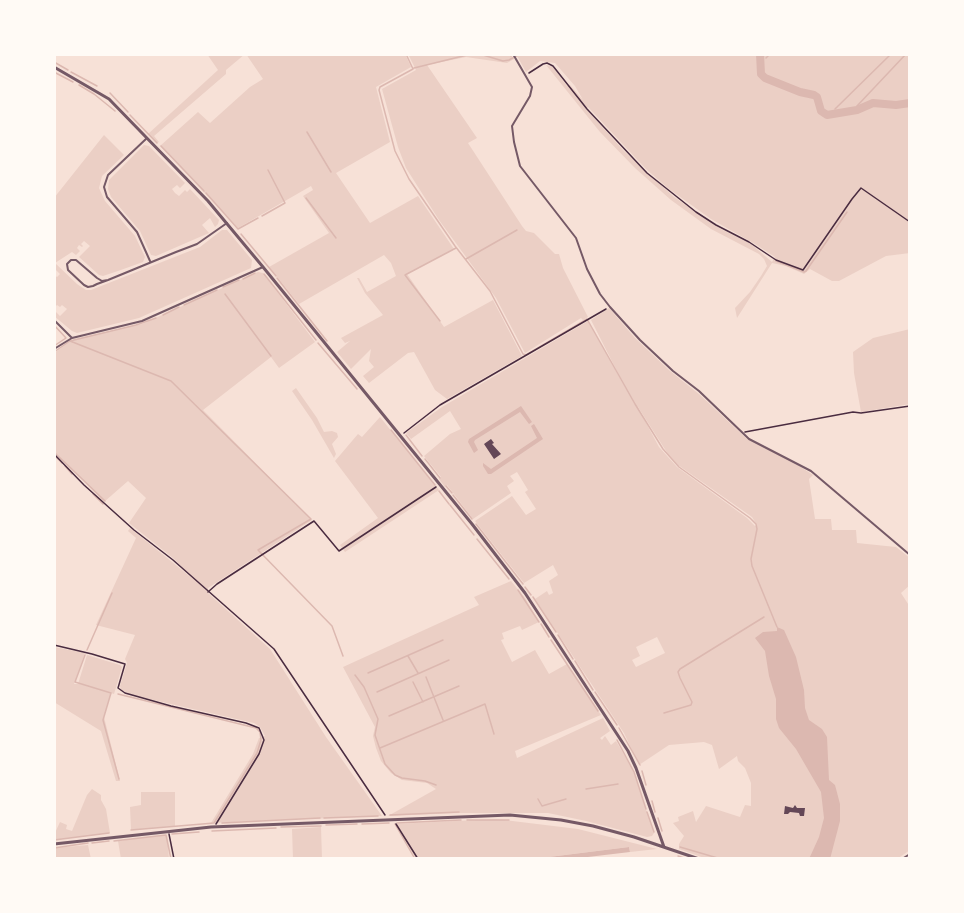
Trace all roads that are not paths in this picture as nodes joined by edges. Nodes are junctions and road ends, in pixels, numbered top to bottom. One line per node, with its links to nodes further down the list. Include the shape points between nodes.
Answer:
1 (513, 55): 11 (street, via 532,92 512,126 520,166 576,238 587,269 610,307 640,340 742,432 811,471)
2 (54, 67): 3 (street, via 104,96)
3 (147, 138): 4 (street); 5 (street, via 108,175 104,187 107,197 137,232)
4 (227, 223): 5 (street, via 197,244); 6 (street)
5 (150, 262): 7 (street)
6 (263, 267): 9 (street, via 142,321); 13 (street, via 525,593 628,751)
7 (108, 280): 7 (street, via 86,286 68,270 67,264 76,260 97,278)
8 (54, 320): 9 (street)
9 (72, 338): 10 (street)
10 (54, 349)
11 (910, 555)
12 (54, 844): 13 (street, via 169,830 478,815 535,817 593,826)
13 (664, 847): 15 (street)
14 (910, 854): 16 (street)
15 (699, 859)
16 (902, 859)

